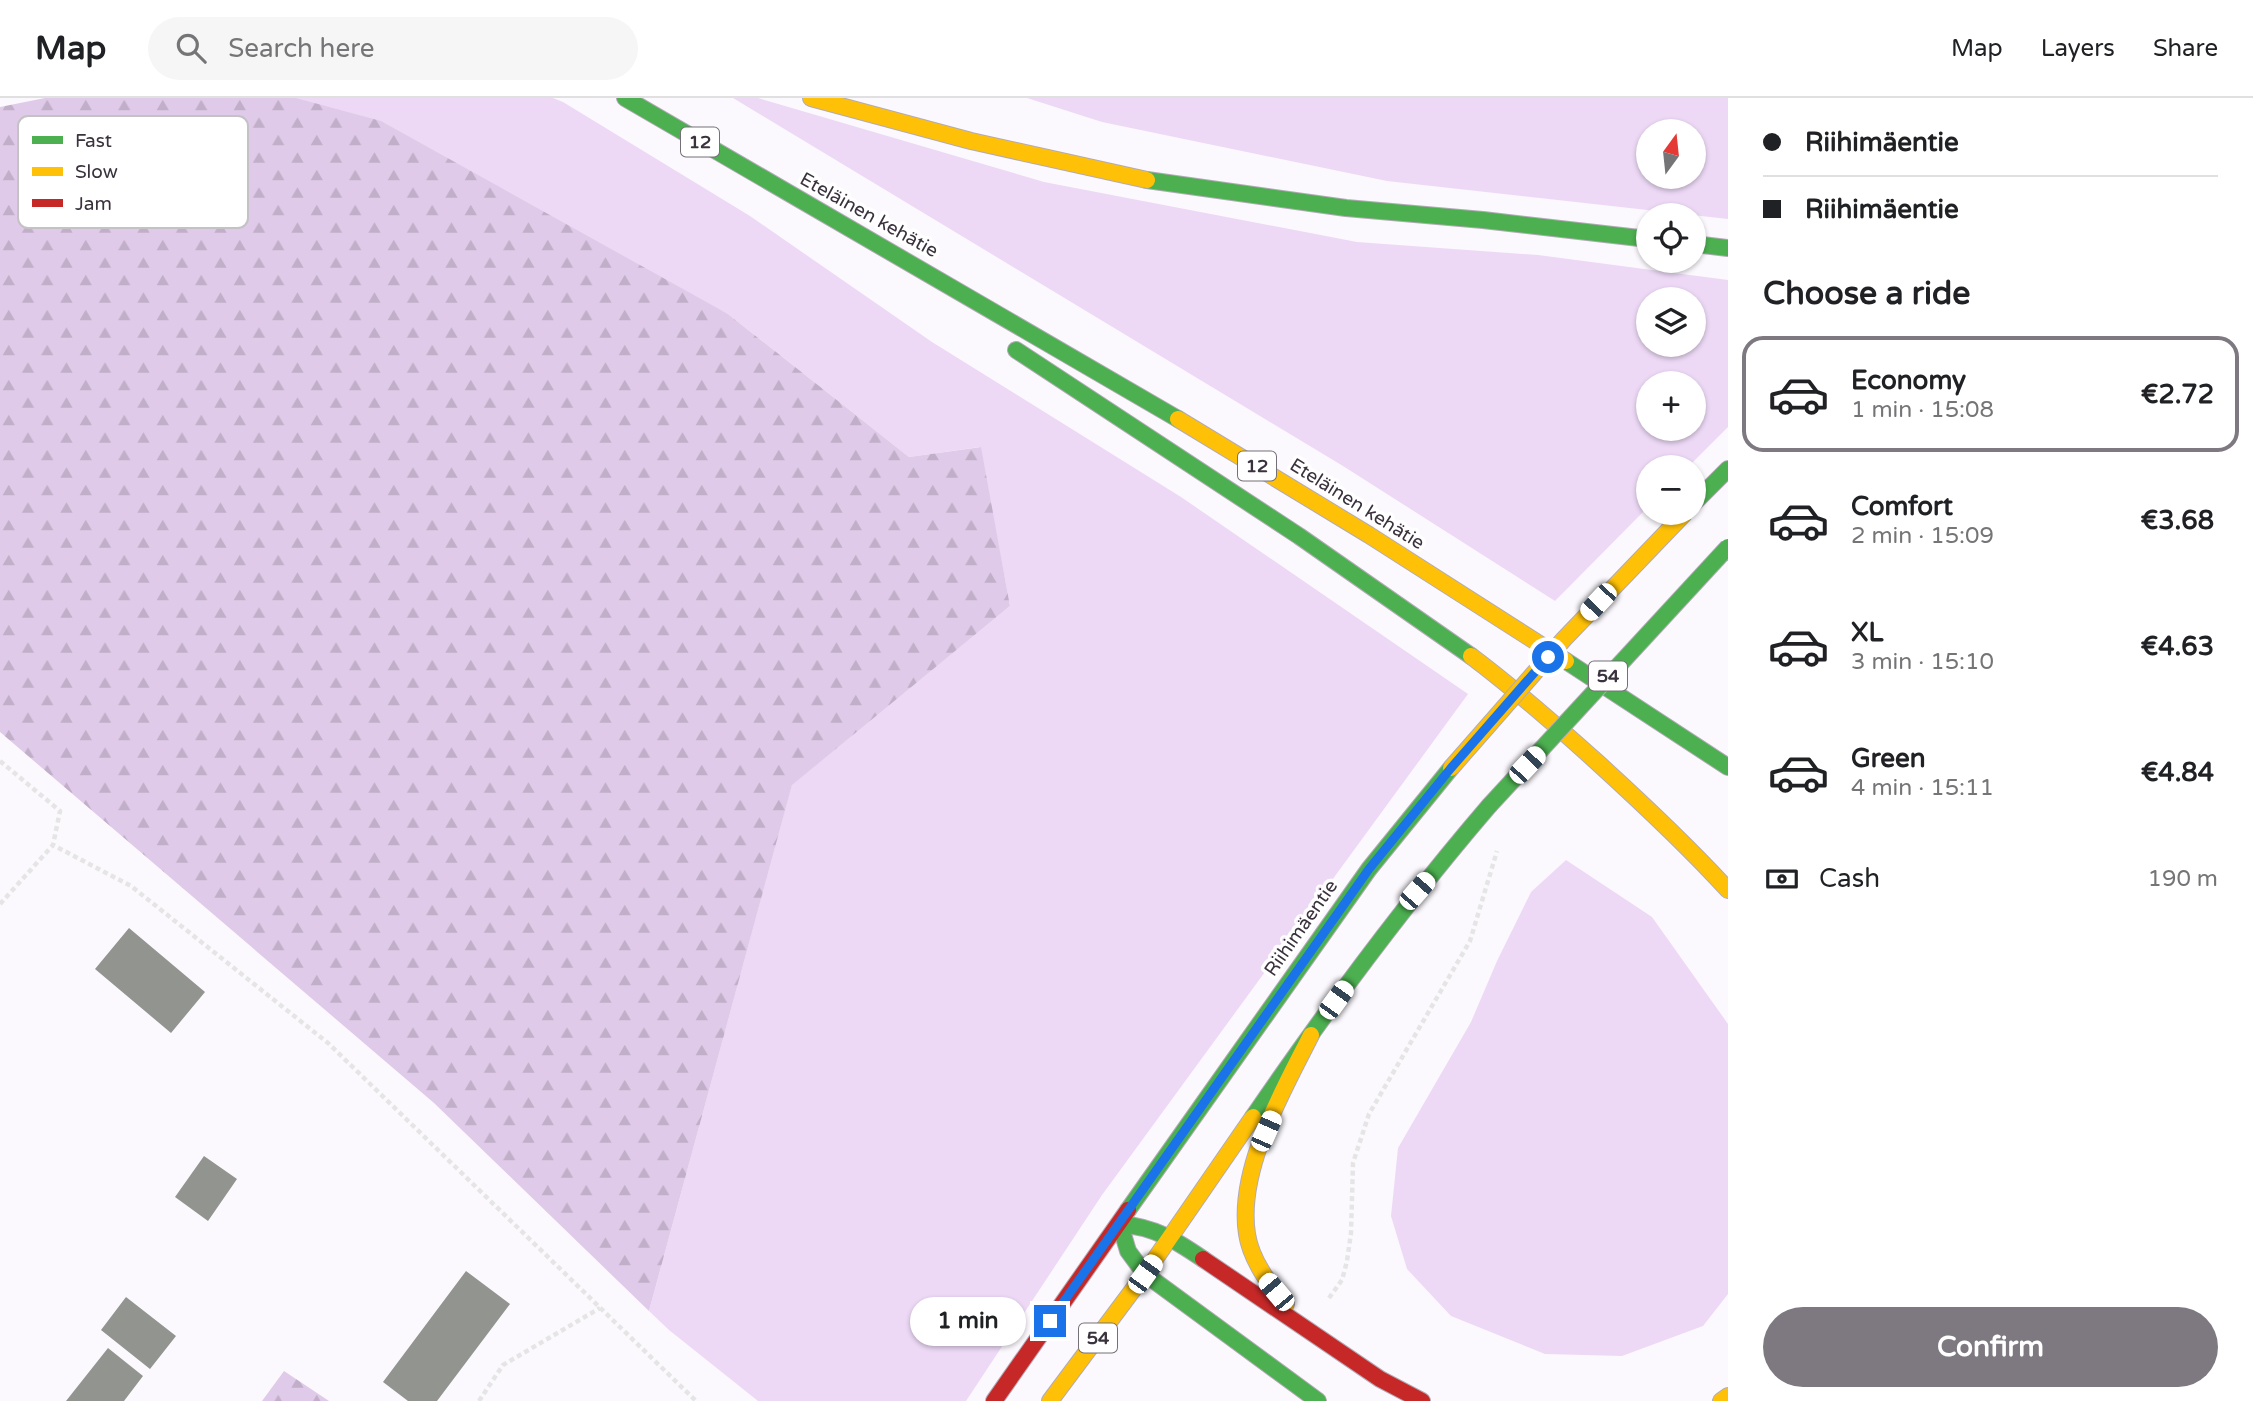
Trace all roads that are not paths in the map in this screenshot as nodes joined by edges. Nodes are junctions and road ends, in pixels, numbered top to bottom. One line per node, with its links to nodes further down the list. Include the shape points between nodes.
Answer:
1 (625, 98): 3 (main road, 12)
2 (811, 98): 4 (main road, via 1135,178 1346,208)
3 (775, 186): 7 (main road); 13 (main road, Eteläinen kehätie / 12, via 1250,462)
4 (1636, 238)
5 (1706, 245): 6 (main road)
6 (1728, 248)
7 (950, 305)
8 (1006, 343): 14 (main road, via 1260,509 1467,653 1630,791)
9 (1722, 475): 10 (main road)
10 (1706, 491)
11 (1673, 525): 16 (main road, Riihimäentie / 54, bridge, via 1564,639 1369,869)
12 (1728, 547): 15 (main road, 54, bridge, via 1489,806 1417,891)
13 (1728, 767)
14 (1728, 890)
15 (1311, 1035): 17 (main road, 54); 19 (main road, via 1266,1131 1246,1205 1247,1233 1265,1280)
16 (1120, 1224): 17 (main road); 18 (main road, via 1122,1244); 21 (main road, Riihimäentie / 54)
17 (1171, 1237): 18 (main road, 54); 19 (main road)
18 (1145, 1274): 22 (main road, 54); 23 (main road)
19 (1340, 1352): 24 (main road)
20 (1728, 1396): 25 (main road)
21 (994, 1401)
22 (1049, 1401)
23 (1318, 1401)
24 (1422, 1401)
25 (1721, 1401)

